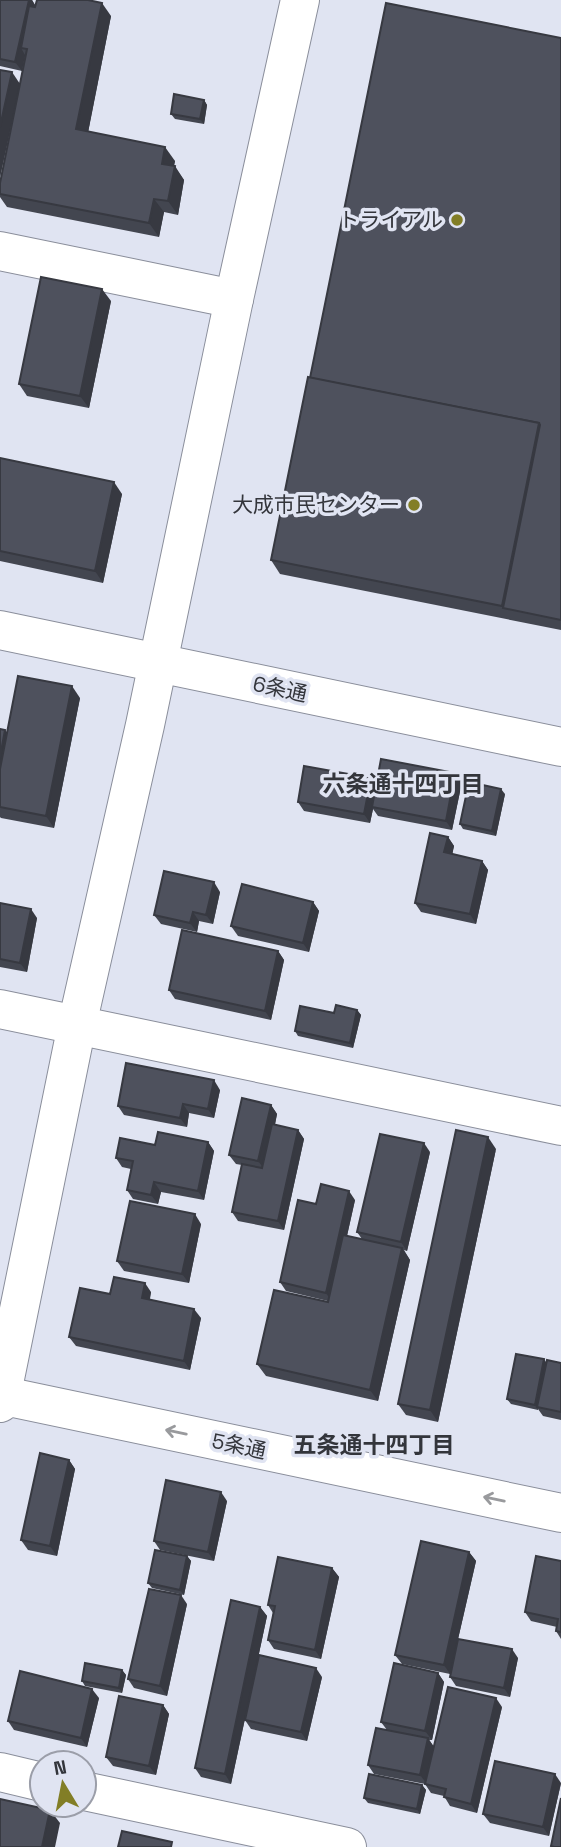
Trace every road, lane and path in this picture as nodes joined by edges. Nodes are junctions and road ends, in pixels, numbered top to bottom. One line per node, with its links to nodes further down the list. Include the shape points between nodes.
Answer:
1 (300, 0): 3 (street)
2 (0, 251): 3 (street)
3 (234, 299): 5 (street)
4 (0, 630): 5 (street, 6条通)
5 (156, 663): 6 (street, 6条通); 8 (street)
6 (561, 747)
7 (0, 1009): 8 (street)
8 (77, 1025): 9 (street); 10 (street)
9 (561, 1126)
10 (0, 1398): 11 (street, 5条通, one-way to 10)
11 (561, 1513)
12 (0, 1773): 13 (street)
13 (28, 1779)
14 (98, 1794): 15 (street)
15 (347, 1847)

